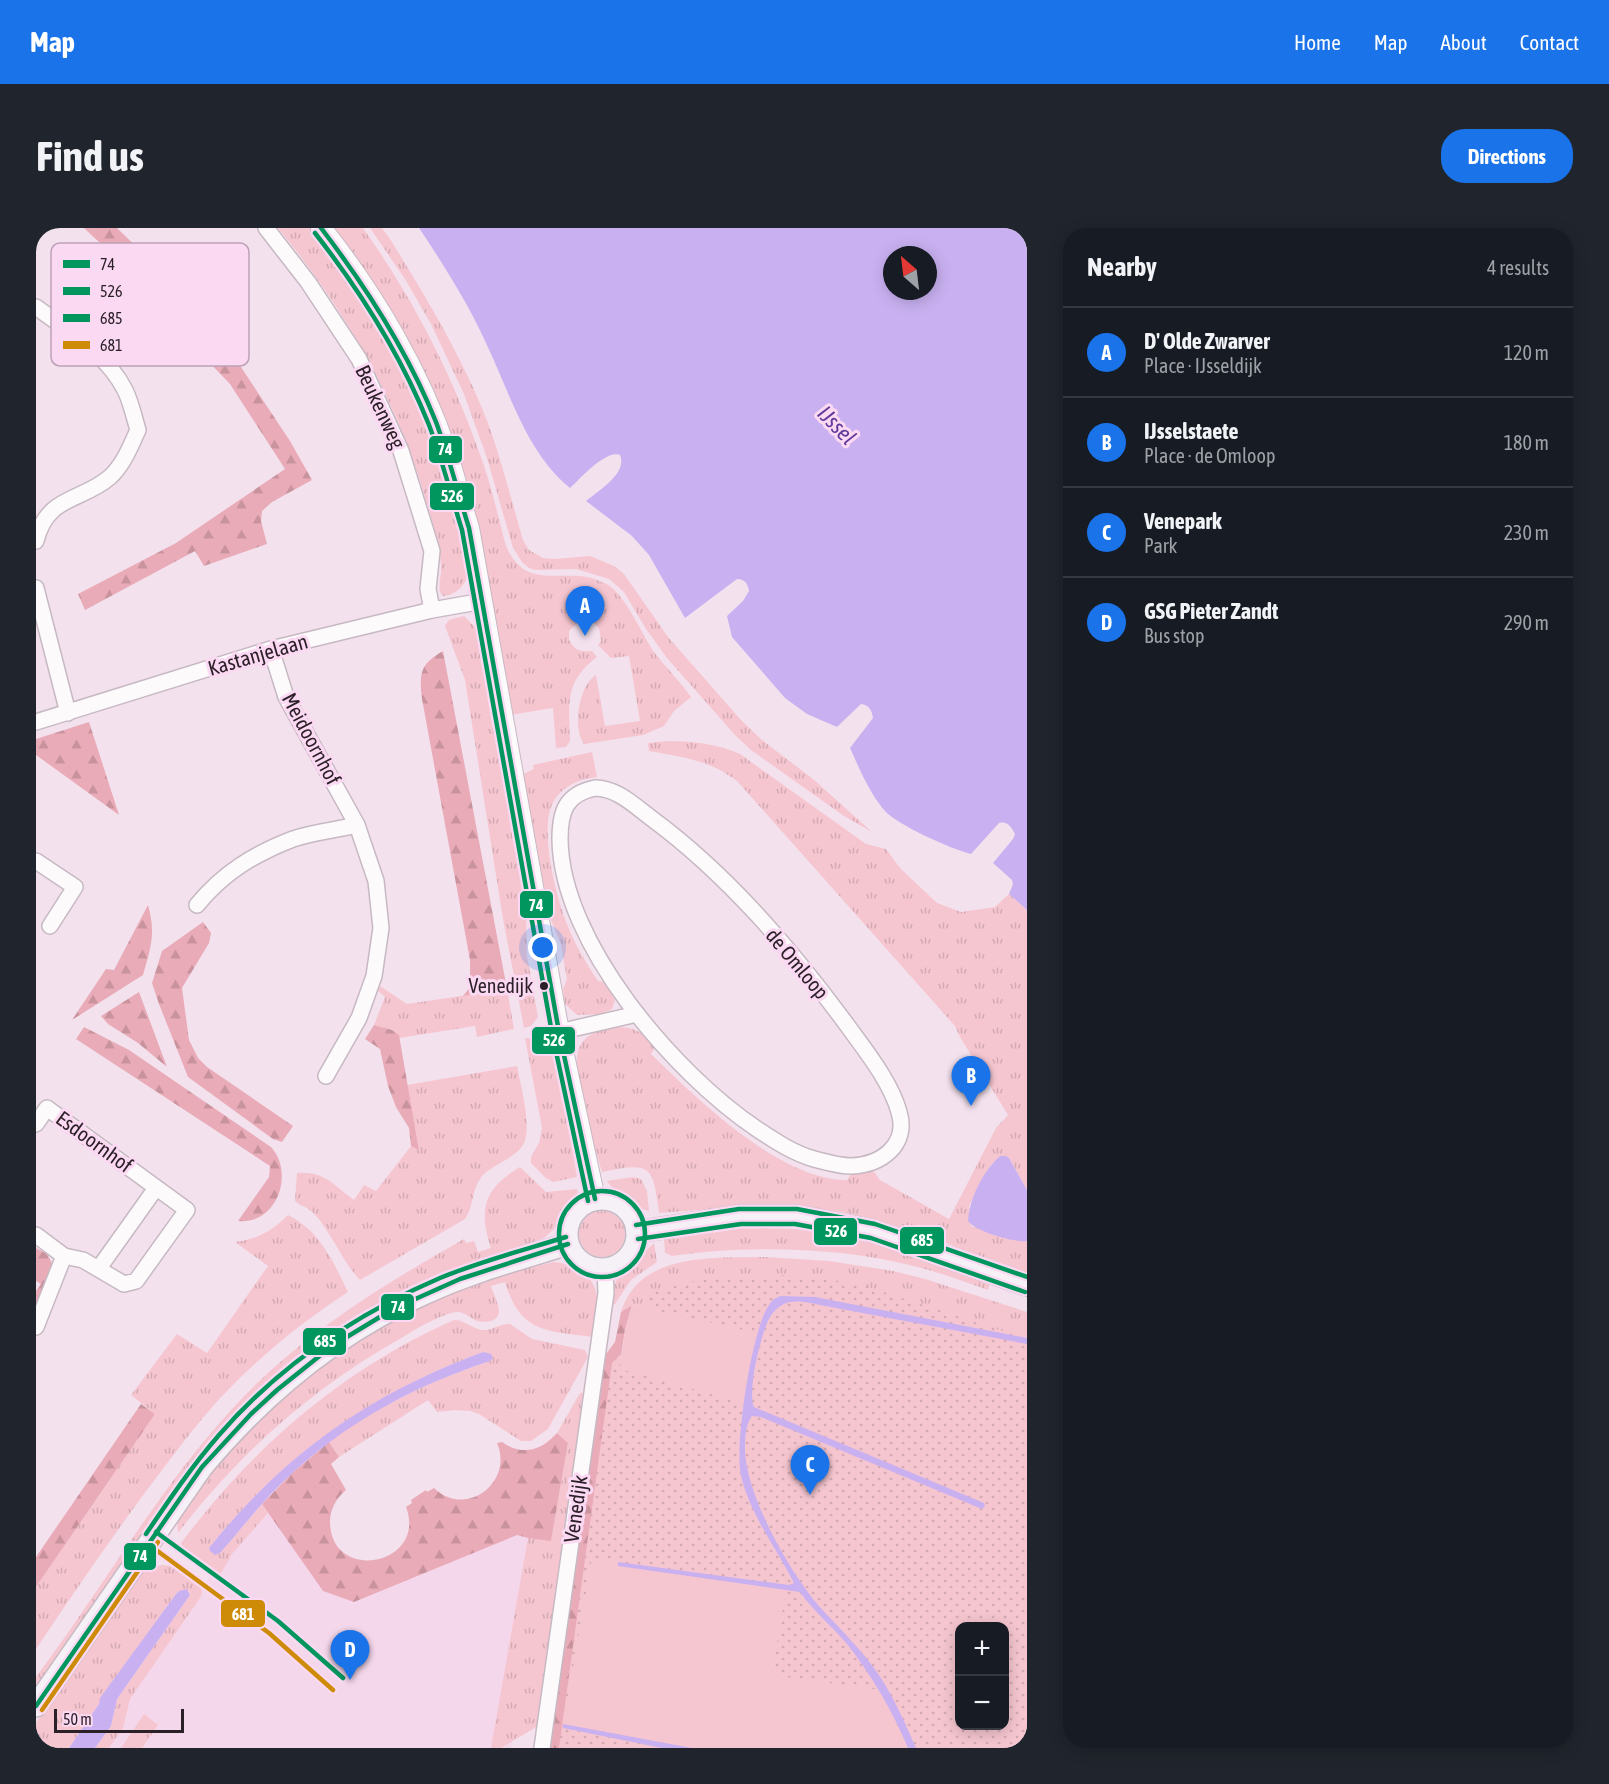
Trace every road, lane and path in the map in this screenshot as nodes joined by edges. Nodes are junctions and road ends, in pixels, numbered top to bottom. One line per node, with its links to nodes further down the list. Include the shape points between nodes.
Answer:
1 (266, 228): 9 (street, Beukenweg, via 359,359 401,451 432,551 428,590)
2 (321, 228): 8 (street, via 386,322 416,378 447,452 469,528)
3 (36, 307): 4 (street)
4 (51, 318)
5 (109, 366): 6 (street, via 125,390 138,430 122,464 108,478 53,508)
6 (36, 541)
7 (36, 588): 11 (street)
8 (483, 601): 9 (street, Kastanjelaan); 18 (street)
9 (432, 610): 10 (street, Kastanjelaan)
10 (271, 649): 11 (street, Kastanjelaan); 13 (street, Meidoornhof, via 286,697)
11 (68, 712): 12 (street, Kastanjelaan)
12 (36, 722)
13 (357, 825): 15 (street, via 294,839 240,864 213,885); 19 (street, Meidoornhof, via 376,880 381,928 374,976 359,1018)
14 (36, 861): 16 (street, via 75,887)
15 (197, 905)
16 (50, 927)
17 (637, 1014): 17 (street, de Omloop, via 598,955 570,897 560,853 562,813 576,795 595,788 611,791 631,803 689,848 803,968 856,1037 893,1095 903,1127 893,1149 874,1162 853,1166 838,1166 790,1150 707,1092 675,1061); 18 (street)
18 (559, 1032): 22 (street)
19 (326, 1076)
20 (36, 1124): 21 (street, Esdoornhof, via 47,1108)
21 (156, 1188): 27 (street); 27 (street, Esdoornhof, via 187,1210 136,1281 124,1284)
22 (595, 1199): 23 (main road, via 622,1205 636,1222); 25 (main road, via 574,1212 567,1231)
23 (637, 1232): 28 (main road, via 632,1254); 29 (main road, via 740,1216 796,1216 873,1231)
24 (36, 1235): 26 (street, Esdoornhof)
25 (568, 1244): 28 (main road, via 581,1262 590,1268); 31 (main road, via 459,1279 394,1308 334,1343 278,1388 202,1467)
26 (64, 1256): 27 (street, Esdoornhof); 30 (street)
27 (99, 1268)
28 (605, 1269): 32 (street, Venedijk, via 598,1354)
29 (1027, 1285)
30 (36, 1327)
31 (36, 1706)
32 (542, 1748)

